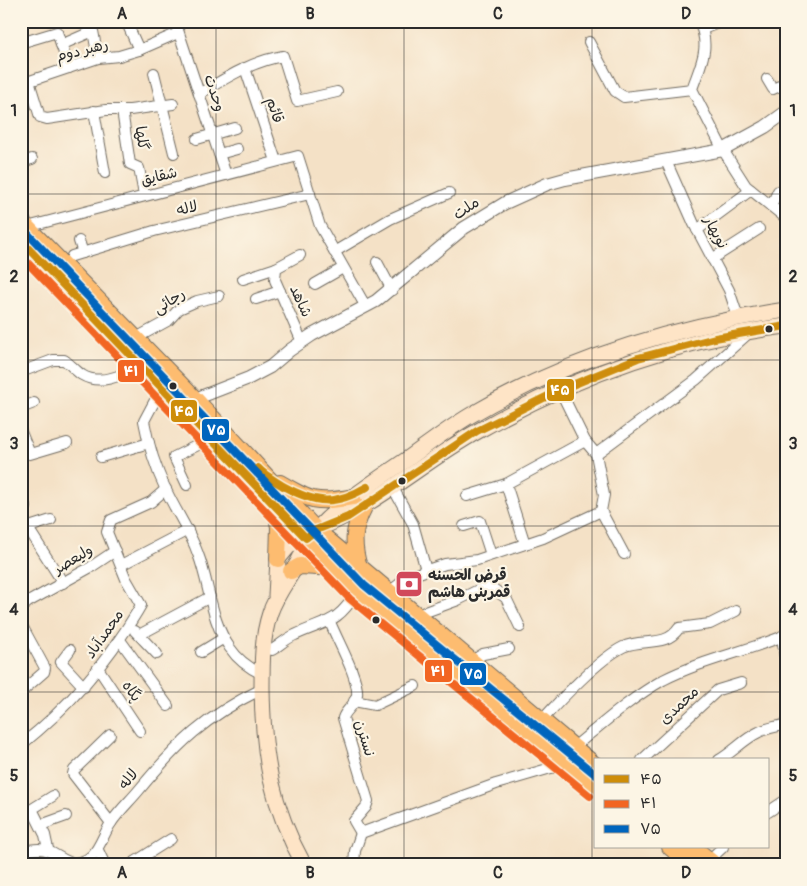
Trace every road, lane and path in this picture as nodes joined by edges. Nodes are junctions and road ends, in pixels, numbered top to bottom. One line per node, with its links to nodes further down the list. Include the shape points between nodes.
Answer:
1 (126, 21): 9 (street)
2 (175, 21): 5 (street, وحدت)
3 (723, 21): 4 (street)
4 (701, 25): 17 (street, via 706,36 705,54)
5 (178, 33): 9 (street, رهبر دوم); 19 (street, وحدت)
6 (27, 41): 8 (street, via 57,32)
7 (589, 42): 17 (street, via 615,91 624,97)
8 (61, 45): 10 (street, via 93,31); 11 (street)
9 (139, 50): 10 (street, رهبر دوم)
10 (98, 58): 11 (street, رهبر دوم)
11 (69, 68): 15 (street, رهبر دوم)
12 (246, 68): 18 (street, via 266,58 283,56 296,101); 19 (street); 32 (street, قائم)
13 (154, 72): 20 (street)
14 (768, 79): 16 (street, via 773,89)
15 (25, 82): 22 (street, via 40,117 47,119)
16 (786, 84)
17 (692, 89): 28 (street)
18 (337, 92)
19 (199, 94): 25 (street, وحدت)
20 (168, 105): 21 (street); 29 (street)
21 (122, 110): 22 (street); 41 (street, گلها, via 130,164 139,168)
22 (94, 111): 35 (street)
23 (786, 112): 28 (street, ملت)
24 (235, 128): 25 (street)
25 (212, 134): 26 (street); 30 (street, وحدت)
26 (197, 139)
27 (237, 149): 30 (street)
28 (723, 150): 34 (street, ملت); 38 (street)
29 (174, 154)
30 (219, 154): 36 (street, وحدت)
31 (32, 159): 33 (street)
32 (276, 161): 36 (street, شقایق); 40 (street, شقایق, via 298,156)
33 (21, 162)
34 (666, 162): 46 (street, نوبهار); 58 (street, ملت, via 565,179 513,199 464,228)
35 (105, 173)
36 (226, 175): 41 (street, شقایق)
37 (786, 188): 42 (street, via 778,191)
38 (751, 190): 42 (street); 46 (street)
39 (449, 193): 48 (street, via 390,219)
40 (310, 194): 48 (street, via 320,226); 49 (street, لاله)
41 (144, 195): 45 (street, شقایق)
42 (770, 206): 43 (street)
43 (786, 218)
44 (759, 229): 52 (street)
45 (23, 230): 67 (main road); 69 (main road)
46 (697, 230): 52 (street, نوبهار)
47 (78, 241): 49 (street)
48 (334, 252): 55 (street)
49 (83, 253): 51 (street, لاله)
50 (300, 255): 54 (street)
51 (72, 256)
52 (712, 259): 64 (street, نوبهار, via 730,290)
53 (377, 262): 58 (street)
54 (276, 268): 56 (street); 59 (street, شاهد, via 275,280)
55 (343, 268): 57 (street); 62 (street)
56 (243, 279)
57 (315, 284)
58 (392, 290): 62 (street, ملت)
59 (280, 291): 61 (street); 68 (street, شاهد)
60 (220, 296): 67 (street, رجائی, via 197,301)
61 (256, 299)
62 (366, 307): 68 (street, ملت)
63 (786, 310): 64 (main road)
64 (738, 317): 84 (main road, via 641,341 555,373 471,415)
65 (786, 326): 66 (main road)
66 (750, 332): 72 (main road, via 638,358); 82 (street, via 696,380)
67 (136, 338): 73 (main road)
68 (302, 342): 73 (street, ملت, via 263,371)
69 (140, 367): 70 (street, via 123,375 94,381 64,360 53,360); 71 (main road)
70 (21, 372)
71 (161, 389): 77 (main road); 80 (street, via 144,420)
72 (560, 390): 78 (street); 85 (main road, via 477,431)
73 (195, 399): 86 (main road)
74 (34, 403): 75 (street)
75 (21, 408)
76 (21, 432): 81 (street)
77 (210, 439): 88 (street, via 174,457); 93 (main road)
78 (585, 441): 82 (street); 87 (street)
79 (67, 443): 81 (street, via 30,454)
80 (149, 443): 83 (street); 90 (street)
81 (24, 445)
82 (596, 454): 94 (street, via 604,496)
83 (101, 457)
84 (406, 460): 85 (main road); 92 (main road)
85 (416, 472): 89 (main road)
86 (263, 474): 92 (main road, via 308,499); 100 (main road)
87 (506, 484): 91 (street); 101 (street)
88 (187, 485)
89 (393, 488): 92 (main road); 109 (street, via 413,524)
90 (166, 489): 99 (street); 102 (street, محمدآباد, via 151,502 111,520 107,532)
91 (467, 496)
92 (358, 502): 100 (main road, via 348,517); 107 (main road, via 353,549)
93 (275, 506): 100 (main road); 105 (main road, via 279,527)
94 (601, 511): 101 (street); 103 (street)
95 (21, 517): 98 (street)
96 (51, 520): 98 (street)
97 (464, 526): 104 (street, via 480,521)
98 (29, 527): 111 (street)
99 (188, 530): 106 (street); 115 (street, via 199,555)
100 (312, 534): 105 (main road, via 294,540); 107 (main road); 108 (main road); 110 (main road, via 302,558)
101 (525, 544): 104 (street)
102 (115, 551): 106 (street, محمدآباد); 111 (street, ولیعصر)
103 (624, 554)
104 (491, 555): 109 (street)
105 (278, 559): 114 (main road)
106 (121, 565): 121 (street, محمدآباد, via 140,605)
107 (359, 567): 113 (main road)
108 (335, 568): 110 (main road, via 300,566); 112 (main road)
109 (426, 570): 113 (street, via 410,576)
110 (291, 571): 114 (main road)
111 (63, 583): 116 (street, ولیعصر)
112 (357, 592): 119 (street, via 347,608); 151 (main road)
113 (389, 592): 118 (main road)
114 (276, 596): 135 (main road, via 265,635)
115 (210, 597): 123 (street); 125 (street)
116 (23, 602)
117 (736, 611): 142 (street, via 710,624 679,628 674,636 662,641 623,646 580,681)
118 (417, 615): 122 (street, via 488,585 506,598); 132 (main road)
119 (330, 622): 129 (street, via 293,635); 140 (street, نسترن, via 354,678 357,695)
120 (21, 624): 139 (street, via 45,668)
121 (130, 625): 123 (street); 126 (street, محمدآباد)
122 (520, 627)
123 (139, 635): 131 (street)
124 (784, 635): 133 (street); 147 (street, via 709,660 663,680 632,700)
125 (224, 638): 130 (street); 135 (street, via 230,649)
126 (120, 640): 134 (street, محمدآباد); 141 (street)
127 (508, 649): 132 (street, via 483,654)
128 (70, 650): 138 (street, via 60,662)
129 (272, 650)
130 (201, 652)
131 (157, 654)
132 (472, 661): 142 (main road)
133 (786, 665)
134 (98, 668): 138 (street, محمدآباد); 144 (street, پگاه)
135 (262, 682): 157 (street, لاله, via 196,728); 170 (main road, via 264,748 270,779 281,816)
136 (741, 682): 148 (street, محمدی, via 718,690)
137 (414, 686): 140 (street, via 375,705)
138 (84, 687): 146 (street, محمدآباد, via 51,721)
139 (21, 692)
140 (354, 701): 159 (street, نسترن, via 343,718 368,801 354,821)
141 (168, 706)
142 (542, 720): 147 (main road)
143 (783, 725): 149 (street, via 760,732)
144 (140, 731)
145 (110, 735): 157 (street, via 73,774)
146 (21, 745)
147 (574, 747): 150 (main road)
148 (644, 758)
149 (722, 758)
150 (594, 764)
151 (570, 767): 152 (main road); 159 (street, via 551,768 496,784)
152 (594, 786)
153 (53, 796): 158 (street, via 32,808)
154 (786, 800): 155 (street)
155 (770, 811)
156 (66, 816): 158 (street)
157 (111, 824): 164 (street, لاله)
158 (41, 825): 163 (street)
159 (361, 833): 171 (street)
160 (172, 838): 169 (street)
161 (672, 848): 166 (main road)
162 (722, 848): 167 (street)
163 (48, 849): 164 (street, via 71,863 90,858); 165 (street)
164 (98, 850): 168 (street)
165 (21, 852)
166 (689, 859): 167 (main road)
167 (712, 862)
168 (105, 865)
169 (130, 865)
170 (304, 865)
171 (354, 865)

